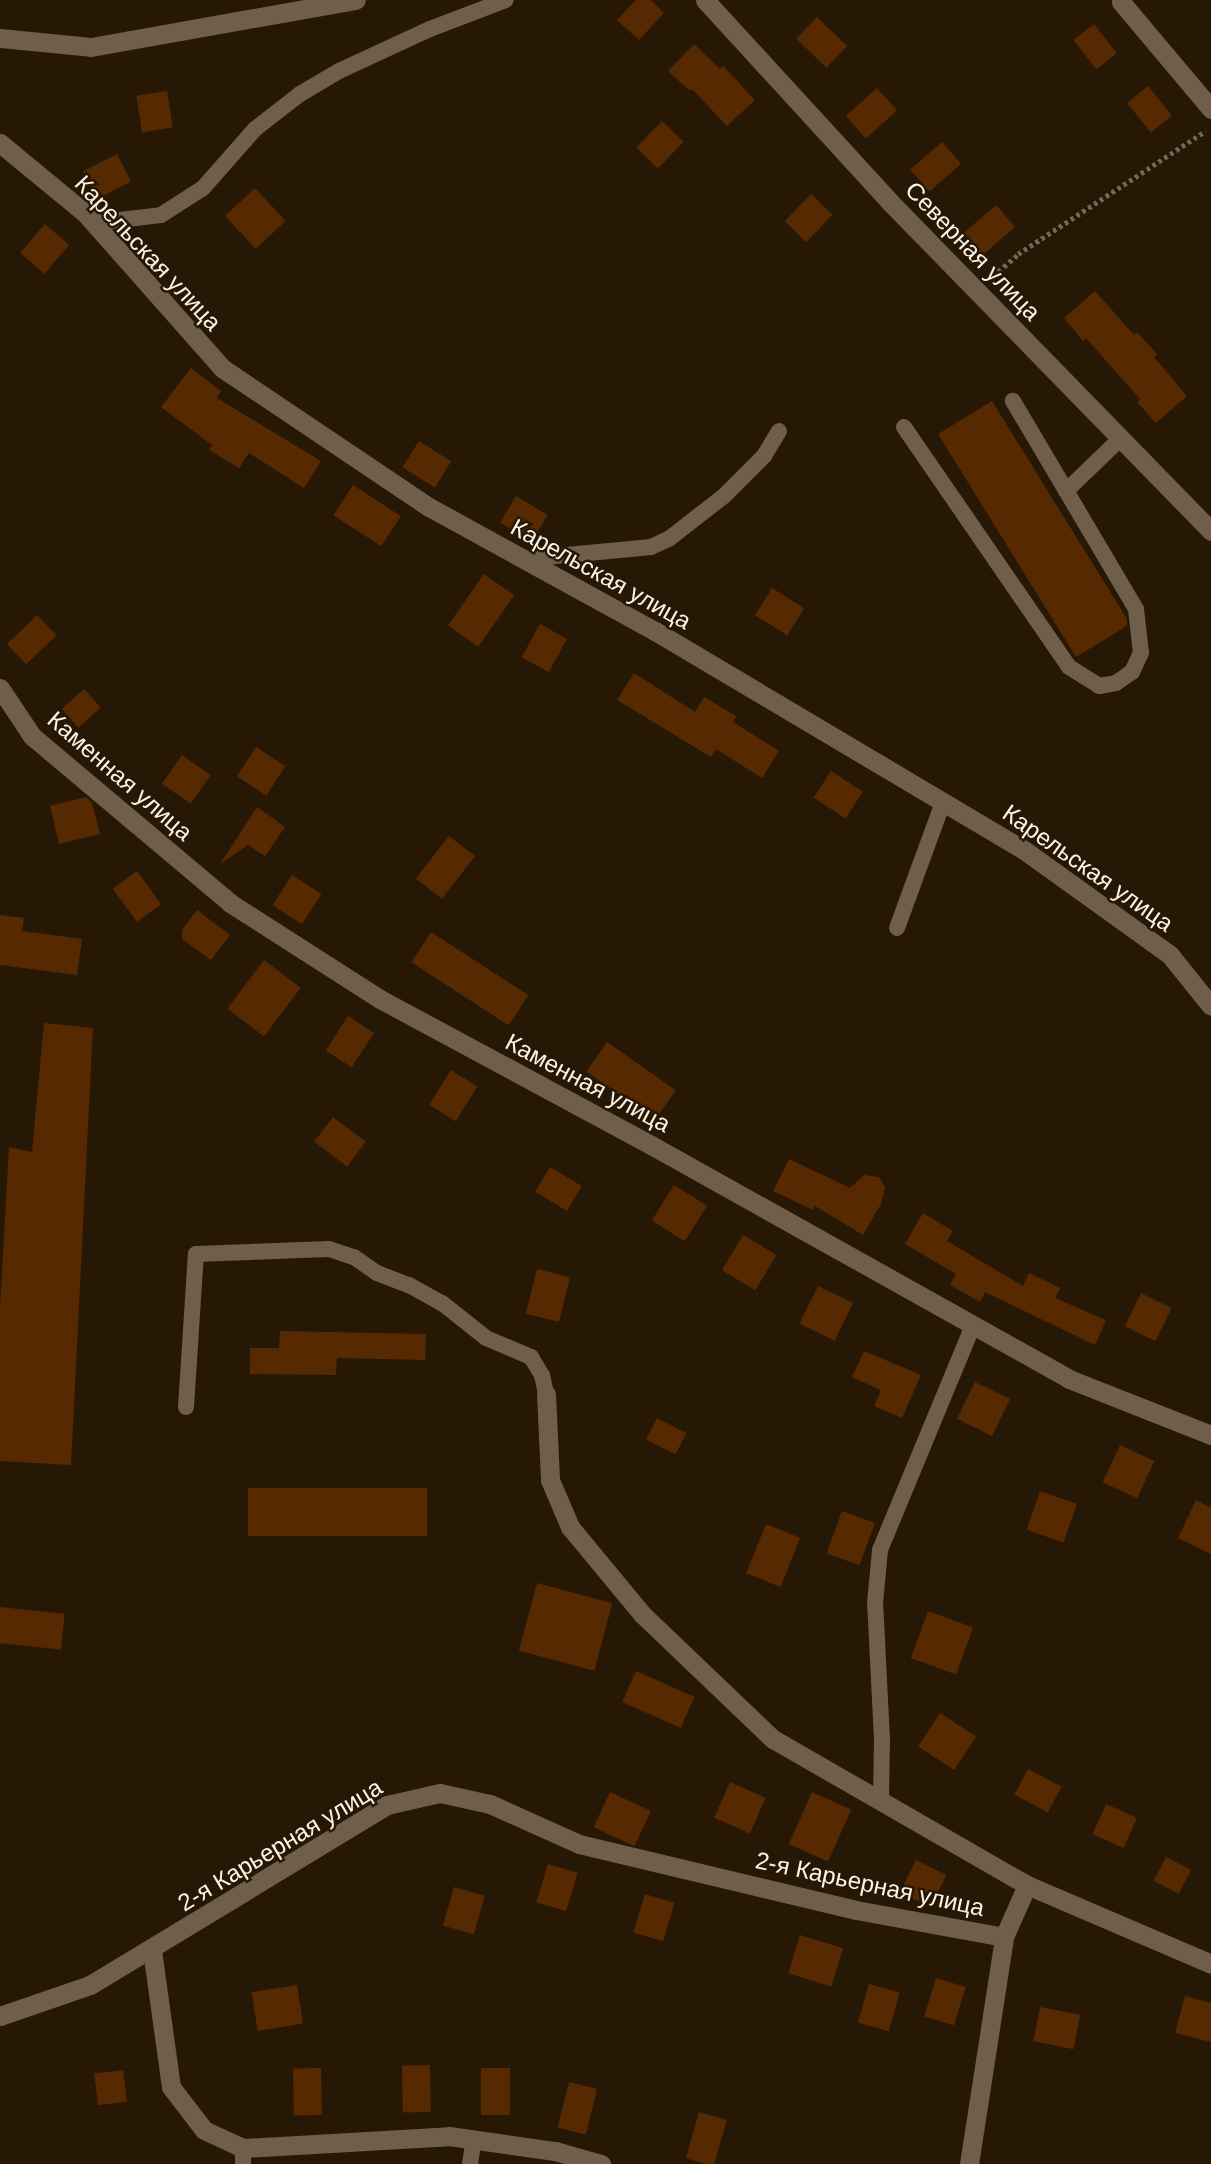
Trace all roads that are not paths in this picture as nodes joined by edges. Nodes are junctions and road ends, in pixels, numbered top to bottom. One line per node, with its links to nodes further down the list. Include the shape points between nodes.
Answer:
1 (356, 0): 5 (street, via 91,47)
2 (506, 0): 8 (lane, via 339,71 300,94 255,129 203,188 161,215 111,221)
3 (705, 0): 12 (street, Северная улица, via 881,192)
4 (1121, 2): 6 (street)
5 (0, 38)
6 (1211, 108)
7 (0, 142): 8 (street, Карельская улица)
8 (85, 213): 15 (street, Карельская улица, via 222,368 429,507)
9 (1013, 401): 13 (lane)
10 (904, 427): 13 (lane, via 1069,667 1100,687 1132,672 1141,653 1136,609)
11 (779, 432): 15 (lane, via 724,496 670,538 651,547)
12 (1121, 438): 13 (lane); 14 (street, Северная улица)
13 (1066, 491)
14 (1211, 531)
15 (524, 559): 17 (street, Карельская улица)
16 (0, 688): 20 (street, Каменная улица, via 32,736 230,903 380,999)
17 (943, 802): 18 (lane); 19 (street, Карельская улица, via 1024,850 1170,955)
18 (897, 928)
19 (1211, 1006)
20 (973, 1326): 23 (street, Каменная улица, via 1069,1380); 24 (lane, via 880,1550 876,1603)
21 (547, 1394): 22 (lane, via 531,1357 486,1338 442,1303 409,1285 329,1249 196,1254); 24 (street, 2-я Карьерная улица, via 550,1480 570,1527 642,1614 773,1739)
22 (186, 1406)
23 (1211, 1435)
24 (881, 1801): 25 (street, 2-я Карьерная улица)
25 (1027, 1885): 26 (street); 28 (street, 2-я Карьерная улица)
26 (1004, 1937): 27 (street, 2-я Карьерная улица, via 856,1910 579,1844 490,1804 440,1793 387,1805); 34 (street)
27 (152, 1950): 29 (street, 2-я Карьерная улица, via 90,1985); 31 (street, via 172,2087 204,2130)
28 (1211, 1964)
29 (0, 2016)
30 (474, 2138): 31 (street, via 449,2136); 32 (lane); 33 (street, via 555,2151)
31 (243, 2156)
32 (470, 2164)
33 (601, 2164)
34 (969, 2164)

